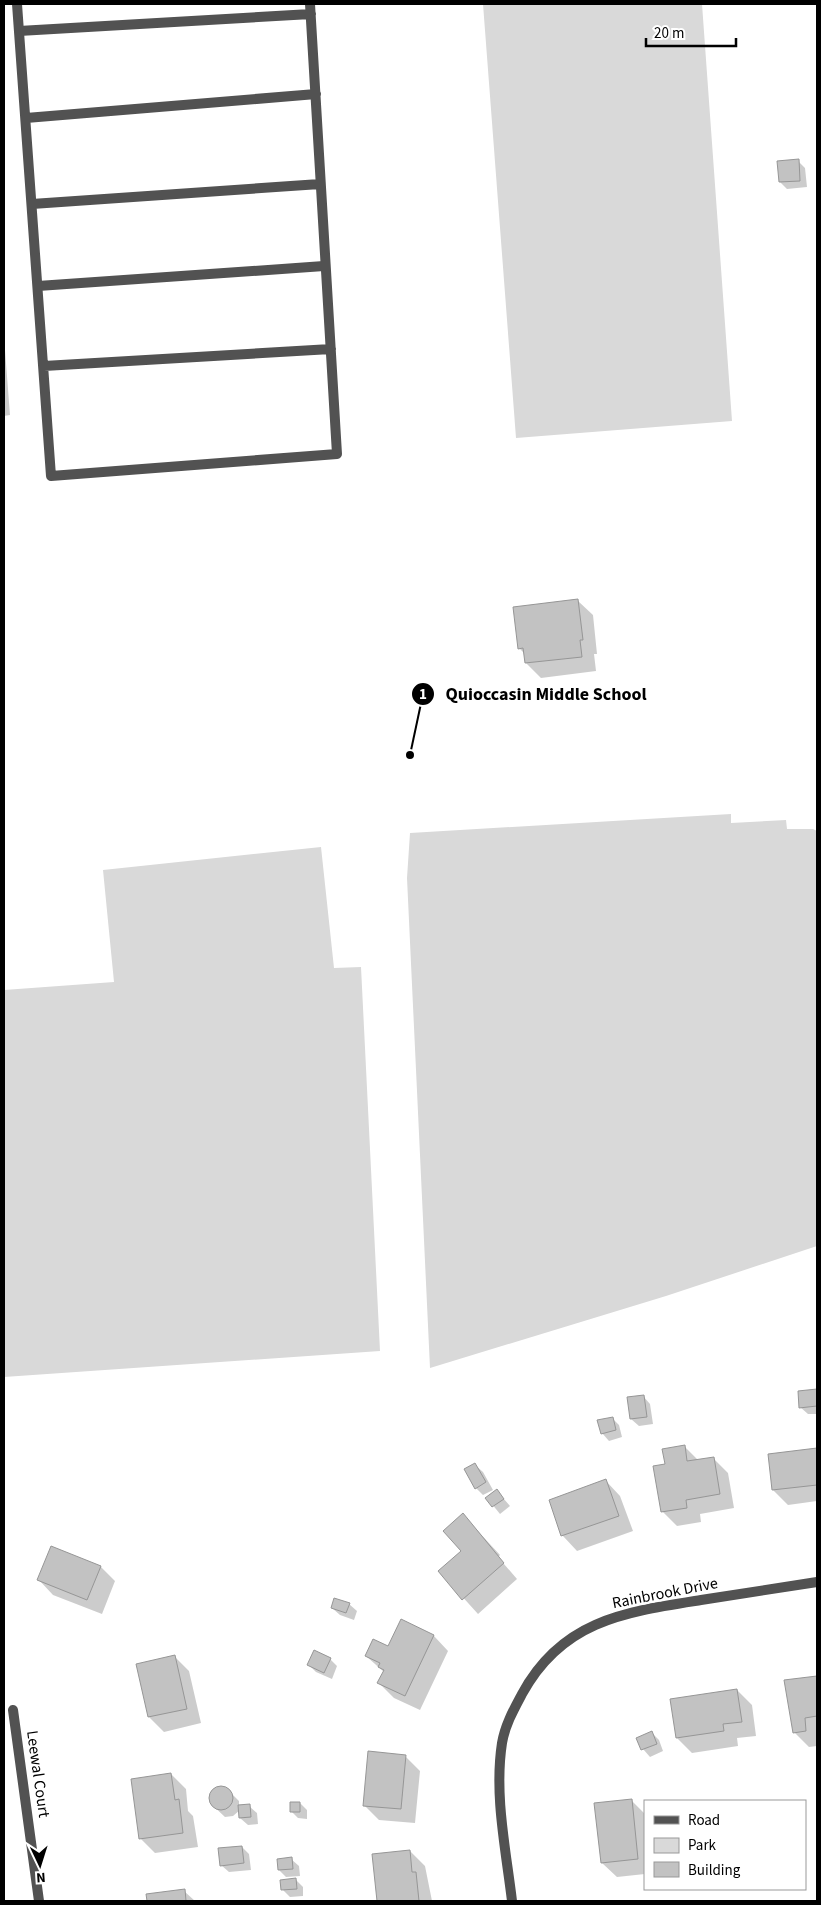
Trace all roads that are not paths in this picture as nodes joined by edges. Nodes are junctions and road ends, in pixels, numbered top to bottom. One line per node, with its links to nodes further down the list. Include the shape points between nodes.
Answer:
1 (17, 4): 3 (street)
2 (310, 9): 3 (street); 4 (street)
3 (19, 31): 5 (street)
4 (316, 94): 5 (street); 6 (street)
5 (26, 118): 7 (street)
6 (320, 184): 7 (street); 8 (street)
7 (32, 204): 9 (street)
8 (324, 266): 9 (street); 10 (street)
9 (38, 286): 11 (street)
10 (331, 349): 11 (street); 11 (street, via 337,454 51,476)
11 (44, 366)
12 (817, 1582): 15 (street, Rainbrook Drive, via 638,1610 594,1623 555,1649 532,1676 511,1713 502,1741 499,1782)
13 (13, 1710): 14 (street, Leewal Court)
14 (39, 1901)
15 (512, 1901)

